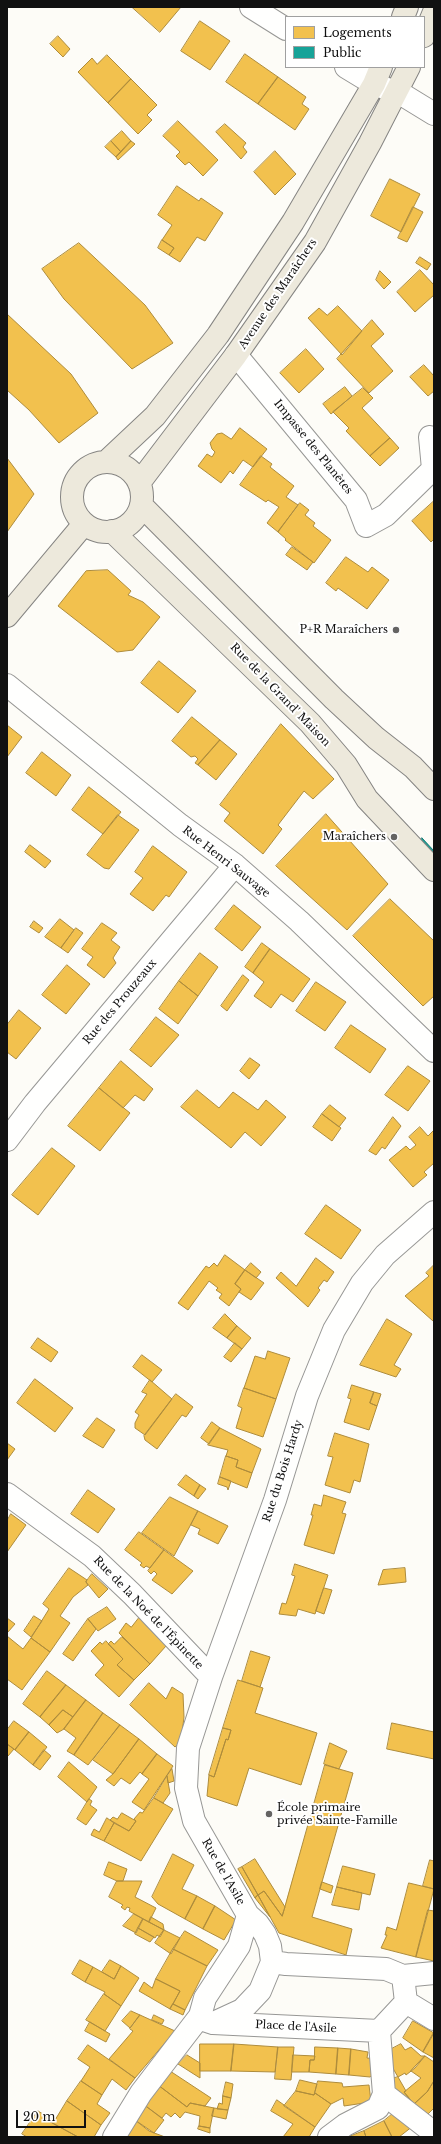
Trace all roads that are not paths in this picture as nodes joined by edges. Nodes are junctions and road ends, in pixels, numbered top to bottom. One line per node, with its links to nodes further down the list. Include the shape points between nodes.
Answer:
1 (251, 7): 3 (street)
2 (434, 12): 4 (main road)
3 (285, 28)
4 (425, 34)
5 (349, 68): 7 (street)
6 (408, 68): 8 (main road, Avenue des Maraîchers)
7 (377, 76): 8 (street); 12 (main road, via 293,222 218,335 155,416)
8 (396, 91): 9 (street); 10 (main road, Avenue des Maraîchers, via 315,242)
9 (434, 114)
10 (236, 355): 11 (street, Impasse des Planètes, via 356,500 366,526 386,515 432,469); 13 (main road, Avenue des Maraîchers)
11 (430, 437)
12 (106, 462): 13 (main road, via 124,466 133,473); 15 (main road, via 85,470 73,489 75,512)
13 (139, 483): 14 (main road)
14 (141, 505): 16 (main road, via 139,512 126,527); 19 (main road, via 334,699 376,738 413,767)
15 (84, 524): 16 (main road, via 98,531); 17 (main road)
16 (112, 531): 21 (main road, Rue de la Grand' Maison, via 310,723 346,765 367,799)
17 (7, 616)
18 (7, 685): 20 (street, Rue Henri Sauvage, via 180,825)
19 (434, 789)
20 (234, 865): 22 (street, Rue Henri Sauvage, via 299,921); 23 (street, Rue des Prouzeaux)
21 (434, 870)
22 (434, 1051)
23 (7, 1140)
24 (434, 1212): 26 (street, Rue du Bois Hardy, via 385,1255 362,1283 334,1330 307,1396 275,1500)
25 (7, 1494): 26 (street, Rue de la Noé de l'Épinette, via 92,1556)
26 (211, 1677): 27 (street, Rue du Bois Hardy, via 188,1748)
27 (187, 1761): 28 (street, Rue de l'Asile, via 186,1788 188,1805 194,1821)
28 (248, 1915): 29 (street, via 265,1934); 34 (street, Rue de l'Asile, via 239,1946 205,1998)
29 (272, 1962): 31 (street, via 386,1969); 34 (street, Place de l'Asile, via 260,1991 242,2010)
30 (434, 1973): 31 (street)
31 (404, 1976): 32 (street)
32 (406, 2002): 33 (street); 35 (street)
33 (434, 2018)
34 (207, 2020): 35 (street, Place de l'Asile); 38 (street, Rue de l'Asile, via 142,2093)
35 (379, 2031): 36 (street)
36 (384, 2094): 37 (street); 39 (street, via 378,2108 345,2125)
37 (434, 2133)
38 (114, 2137)
39 (329, 2137)

